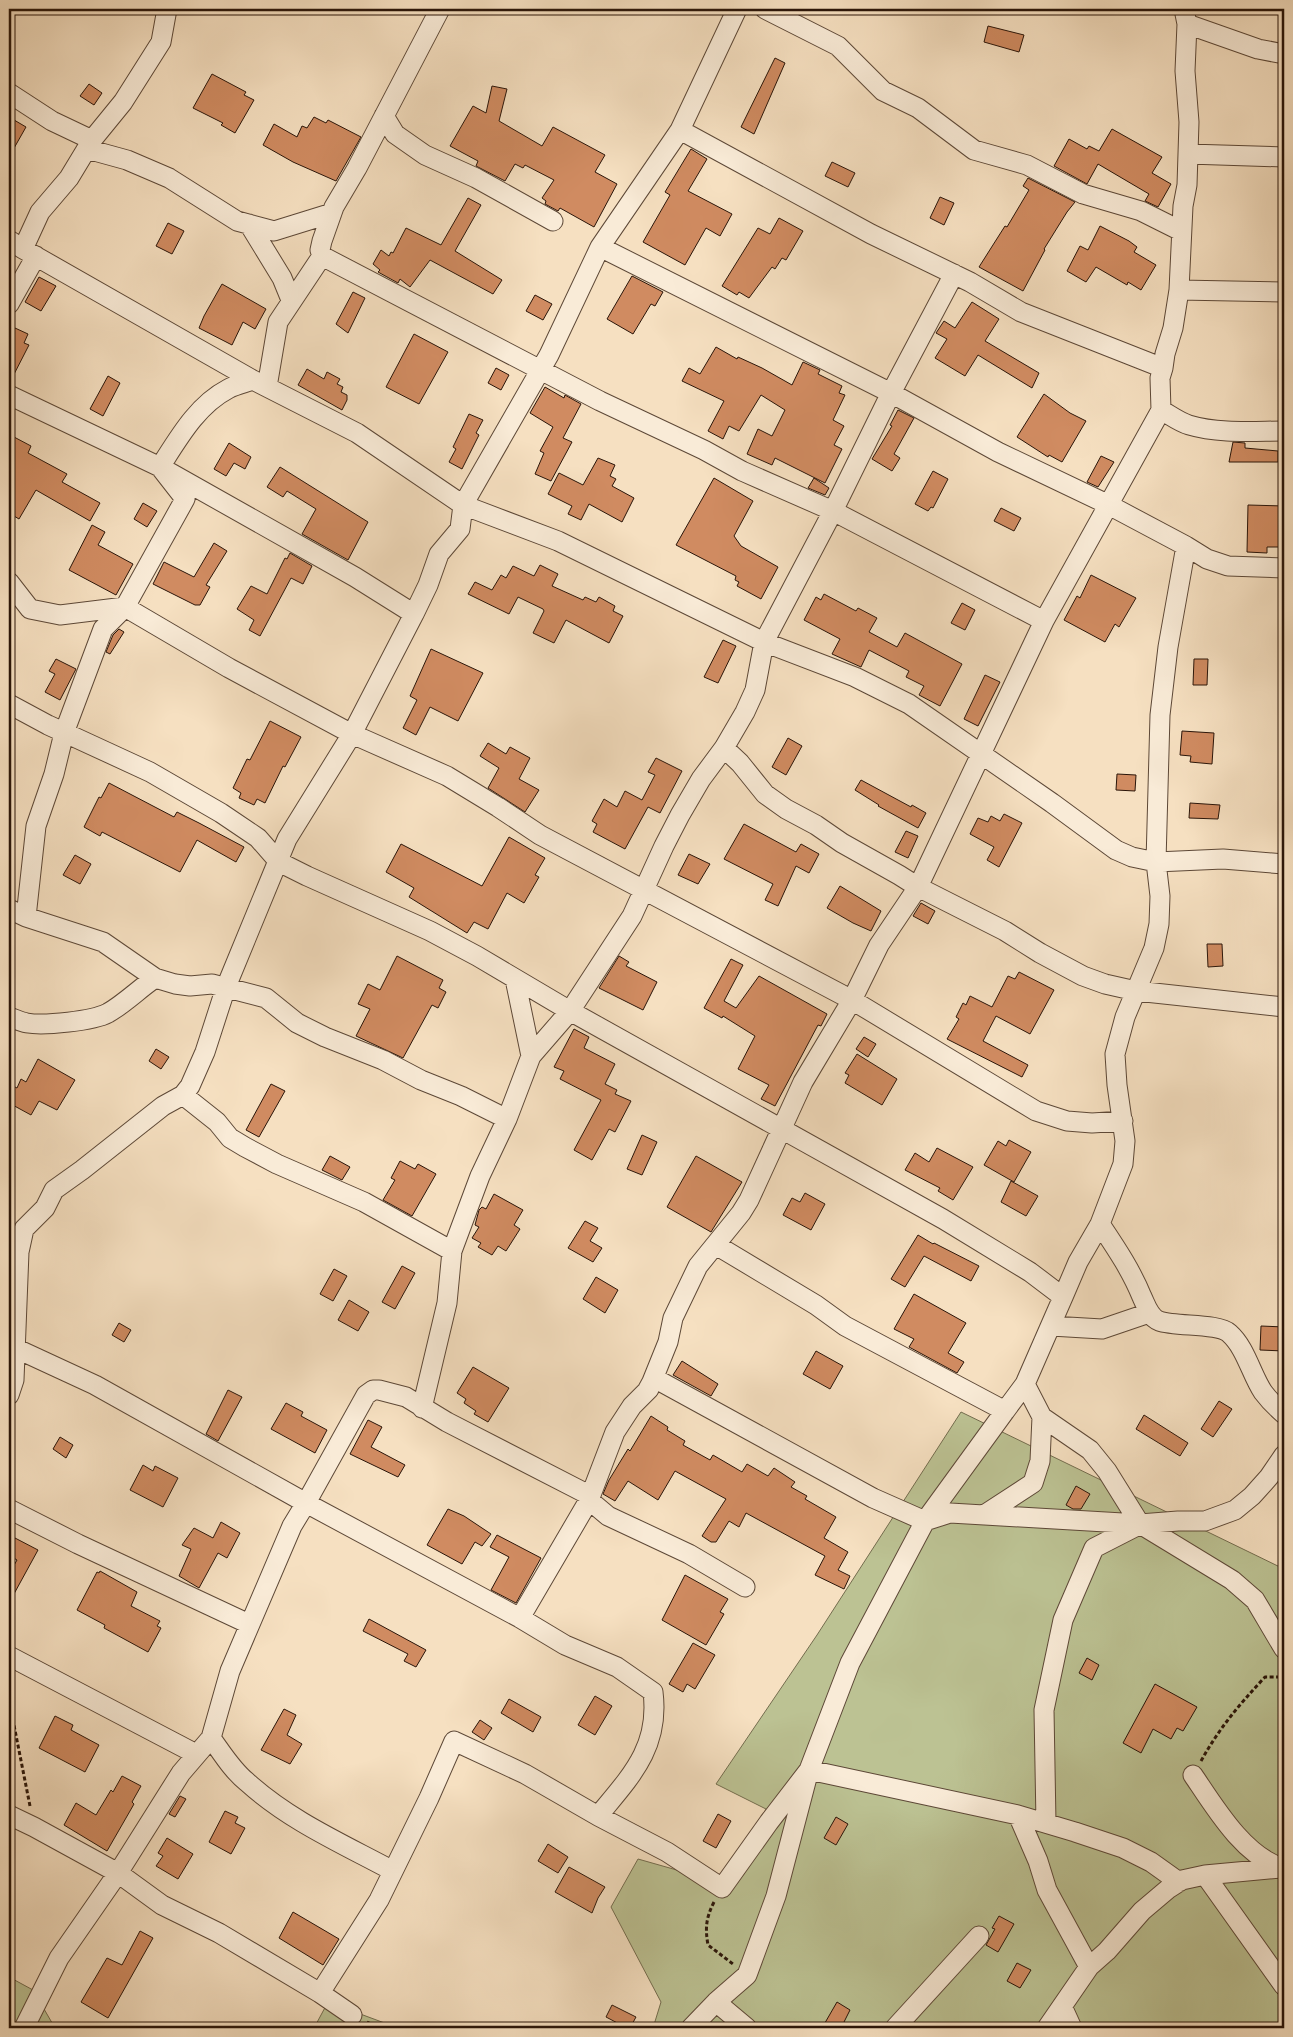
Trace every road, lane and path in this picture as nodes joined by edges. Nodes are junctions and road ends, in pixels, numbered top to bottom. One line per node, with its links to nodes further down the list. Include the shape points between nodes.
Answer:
1 (167, 9): 10 (street, via 162,42 123,102)
2 (440, 9): 8 (street)
3 (737, 9): 9 (street)
4 (765, 9): 16 (street, via 838,46 883,91 918,108 974,150 1027,165 1083,194 1141,212)
5 (1186, 16): 6 (street, via 1258,49); 11 (street)
6 (1284, 54)
7 (9, 93): 10 (street)
8 (384, 116): 13 (street); 14 (street, via 394,134 425,155 476,178)
9 (680, 130): 17 (street); 20 (street, via 871,234)
10 (90, 144): 15 (street, via 169,178 237,221); 18 (street, via 69,178 40,212)
11 (1188, 154): 12 (street); 16 (street)
12 (1284, 157)
13 (332, 213): 15 (street, via 274,231); 19 (street, via 322,241)
14 (553, 221)
15 (249, 224): 23 (street, via 282,278)
16 (1181, 231): 21 (street)
17 (600, 247): 25 (street); 28 (street)
18 (22, 248): 24 (street); 27 (street)
19 (322, 256): 23 (street); 25 (street)
20 (954, 274): 26 (street, via 1021,312); 28 (street)
21 (1179, 290): 22 (street); 26 (street)
22 (1284, 292)
23 (291, 300): 27 (street, via 278,322)
24 (9, 304)
25 (541, 368): 34 (street); 35 (street, via 742,471)
26 (1163, 368): 30 (street, via 1160,378)
27 (260, 383): 32 (street, via 228,389 197,415); 34 (street, via 357,434)
28 (891, 393): 33 (street, via 998,452); 35 (street)
29 (9, 395): 32 (street)
30 (1162, 410): 31 (street, via 1189,425); 33 (street)
31 (1284, 432)
32 (160, 467): 39 (street, via 185,499); 40 (street)
33 (1107, 504): 36 (street); 41 (street)
34 (463, 505): 40 (street, via 460,529 439,554); 42 (street, via 558,541)
35 (833, 511): 41 (street); 42 (street)
36 (1186, 546): 37 (street, via 1207,559 1228,566); 49 (street, via 1160,715)
37 (1284, 568)
38 (9, 582): 39 (street, via 30,609 60,615)
39 (124, 607): 44 (street, via 103,629); 45 (street)
40 (414, 614): 45 (street)
41 (1044, 621): 47 (street)
42 (764, 642): 46 (street, via 754,690); 47 (street, via 891,694)
43 (9, 704): 44 (street)
44 (64, 732): 48 (street, via 150,772 221,813 258,838); 54 (street, via 36,826)
45 (352, 734): 48 (street, via 287,840); 52 (street, via 447,776 540,835)
46 (724, 748): 51 (street, via 765,794); 52 (street, via 680,815)
47 (981, 755): 49 (street, via 1116,850); 51 (street)
48 (279, 862): 56 (street, via 430,931); 57 (street)
49 (1156, 862): 50 (street, via 1223,859); 58 (street, via 1159,924 1154,948)
50 (1284, 864)
51 (918, 887): 58 (street, via 1005,931 1083,976); 59 (street, via 879,945)
52 (643, 890): 59 (street); 61 (street, via 632,916)
53 (9, 909): 54 (street)
54 (26, 917): 55 (street, via 103,942)
55 (155, 978): 57 (street, via 183,985); 62 (street, via 100,1017 51,1024 28,1023)
56 (515, 979): 61 (street); 63 (street)
57 (226, 987): 64 (street, via 205,1052); 65 (street, via 266,998 304,1026)
58 (1136, 991): 60 (street); 66 (street, via 1125,1017 1116,1054)
59 (852, 1000): 66 (street, via 1036,1111 1067,1121); 67 (street, via 803,1082)
60 (1284, 1007)
61 (570, 1011): 63 (street); 67 (street)
62 (9, 1017)
63 (531, 1056): 65 (street)
64 (183, 1095): 70 (street, via 217,1122 230,1138 245,1147 364,1202); 74 (street, via 163,1106 54,1190 45,1208 24,1229 19,1252)
65 (507, 1119): 70 (street, via 480,1176)
66 (1123, 1121): 68 (street, via 1123,1164)
67 (781, 1129): 69 (street, via 749,1200); 71 (street, via 958,1228 1030,1272)
68 (1100, 1224): 71 (street); 72 (street, via 1122,1257)
69 (716, 1245): 75 (street, via 698,1266 683,1294); 79 (street, via 845,1326)
70 (452, 1251): 78 (street, via 447,1304)
71 (1063, 1297): 73 (street)
72 (1149, 1313): 73 (street, via 1102,1329); 80 (street, via 1157,1320 1227,1331 1263,1392)
73 (1051, 1326): 76 (street)
74 (15, 1348): 77 (street, via 14,1380); 84 (street, via 95,1385)
75 (654, 1378): 83 (street); 87 (street, via 873,1498)
76 (1025, 1384): 79 (street); 81 (street)
77 (9, 1395)
78 (422, 1408): 83 (street); 84 (street, via 406,1396 379,1390 366,1395)
79 (1005, 1411): 87 (street)
80 (1284, 1414)
81 (1042, 1417): 86 (street, via 1040,1462 1033,1483); 88 (street, via 1090,1450 1107,1470)
82 (1284, 1455): 88 (street, via 1252,1496 1234,1510 1206,1521)
83 (589, 1497): 89 (street, via 608,1516 689,1554); 90 (street)
84 (306, 1502): 90 (street); 91 (street, via 292,1526)
85 (9, 1509): 91 (street)
86 (984, 1515): 87 (street, via 950,1512); 88 (street)
87 (925, 1521): 98 (street, via 850,1663)
88 (1140, 1524): 92 (street, via 1232,1580 1254,1600); 103 (street, via 1094,1548 1063,1620 1044,1710)
89 (745, 1586)
90 (520, 1618): 102 (street, via 617,1668 653,1692 653,1730 646,1751 630,1777)
91 (249, 1624): 96 (street, via 230,1671)
92 (1284, 1649)
93 (9, 1656): 97 (street)
94 (1284, 1678): 99 (path, via 1265,1677 1216,1735)
95 (9, 1700): 104 (path)
96 (211, 1738): 97 (street); 106 (street, via 246,1782 263,1795 315,1831)
97 (196, 1754): 107 (street)
98 (809, 1770): 101 (street); 110 (street); 113 (street, via 776,1896)
99 (1193, 1775): 105 (street, via 1235,1833 1260,1856)
100 (9, 1815): 104 (street)
101 (1018, 1815): 103 (street); 112 (street, via 1047,1890)
102 (598, 1816): 106 (street, via 525,1774 454,1741); 110 (street, via 667,1852)
103 (1046, 1823): 109 (street, via 1123,1848 1151,1862)
104 (34, 1827): 107 (street)
105 (1283, 1868): 108 (street)
106 (393, 1871): 115 (street, via 379,1900)
107 (118, 1873): 115 (street, via 162,1905 219,1933); 119 (street, via 59,1958)
108 (1206, 1875): 109 (street); 114 (street)
109 (1179, 1882): 112 (street, via 1142,1911)
110 (722, 1888): 113 (path, via 707,1917 708,1945)
111 (979, 1936): 122 (street)
112 (1089, 1967): 117 (street)
113 (747, 1975): 116 (street)
114 (1284, 1986)
115 (320, 1993): 118 (street)
116 (716, 2002): 120 (street); 121 (street)
117 (1062, 2006): 123 (street); 124 (street)
118 (352, 2015)
119 (24, 2028)
120 (691, 2028)
121 (747, 2028)
122 (894, 2028)
123 (1047, 2028)
124 (1072, 2028)

